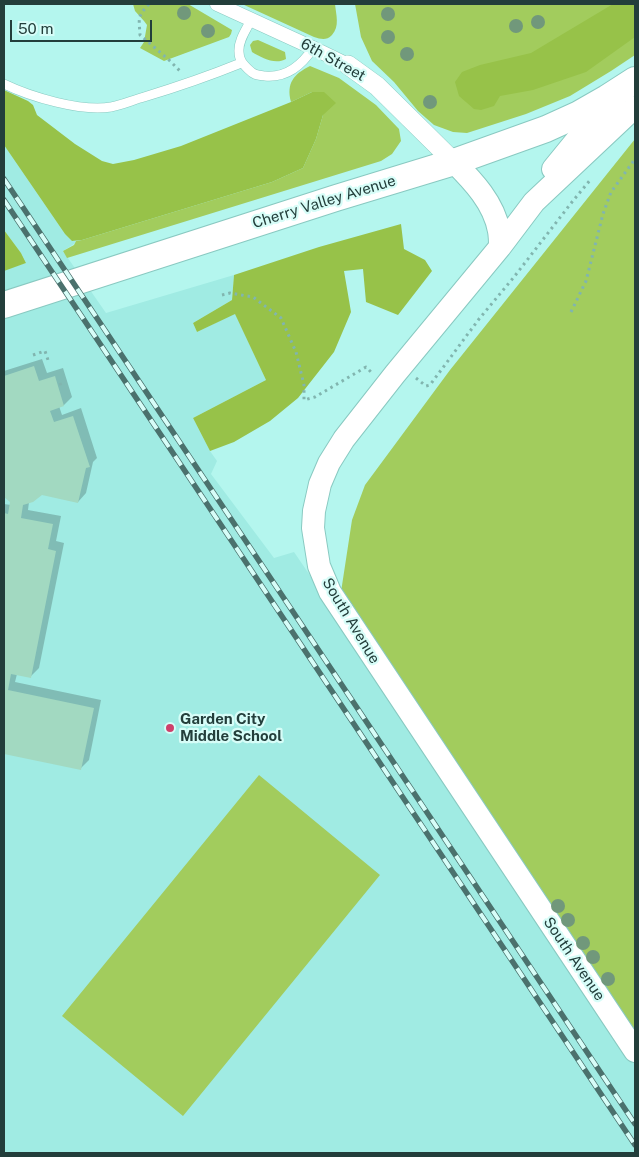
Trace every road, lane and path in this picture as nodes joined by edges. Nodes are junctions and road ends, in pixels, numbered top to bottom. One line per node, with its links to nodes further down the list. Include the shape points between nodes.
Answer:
1 (149, 4): 8 (path, via 139,18 140,35)
2 (217, 4): 3 (street, 6th Street)
3 (251, 20): 4 (street, 6th Street); 5 (lane, via 240,42 238,53)
4 (313, 48): 5 (lane, via 294,69 274,76 254,74); 6 (street, 6th Street)
5 (241, 63): 8 (lane)
6 (348, 65): 12 (street, 6th Street, via 378,86)
7 (635, 80): 12 (main road, Cherry Valley Avenue, via 579,114 546,129); 14 (street, via 556,164)
8 (190, 82): 9 (lane, via 111,106 82,107 21,92)
9 (4, 84)
10 (635, 107): 14 (street)
11 (635, 159): 18 (path, via 611,192 586,281)
12 (454, 162): 15 (street, via 472,180 494,213); 17 (main road, Cherry Valley Avenue)
13 (596, 173): 22 (path, via 430,385)
14 (534, 202): 15 (street, South Avenue)
15 (500, 247): 23 (street, South Avenue, via 328,463 314,510 313,528 319,566 343,612)
16 (222, 296): 21 (path, via 230,293 254,297 281,318 296,352 304,400 315,397)
17 (4, 304)
18 (571, 312)
19 (33, 355): 20 (path, via 45,351)
20 (49, 363)
21 (366, 367)
22 (426, 386)
23 (635, 1050)

